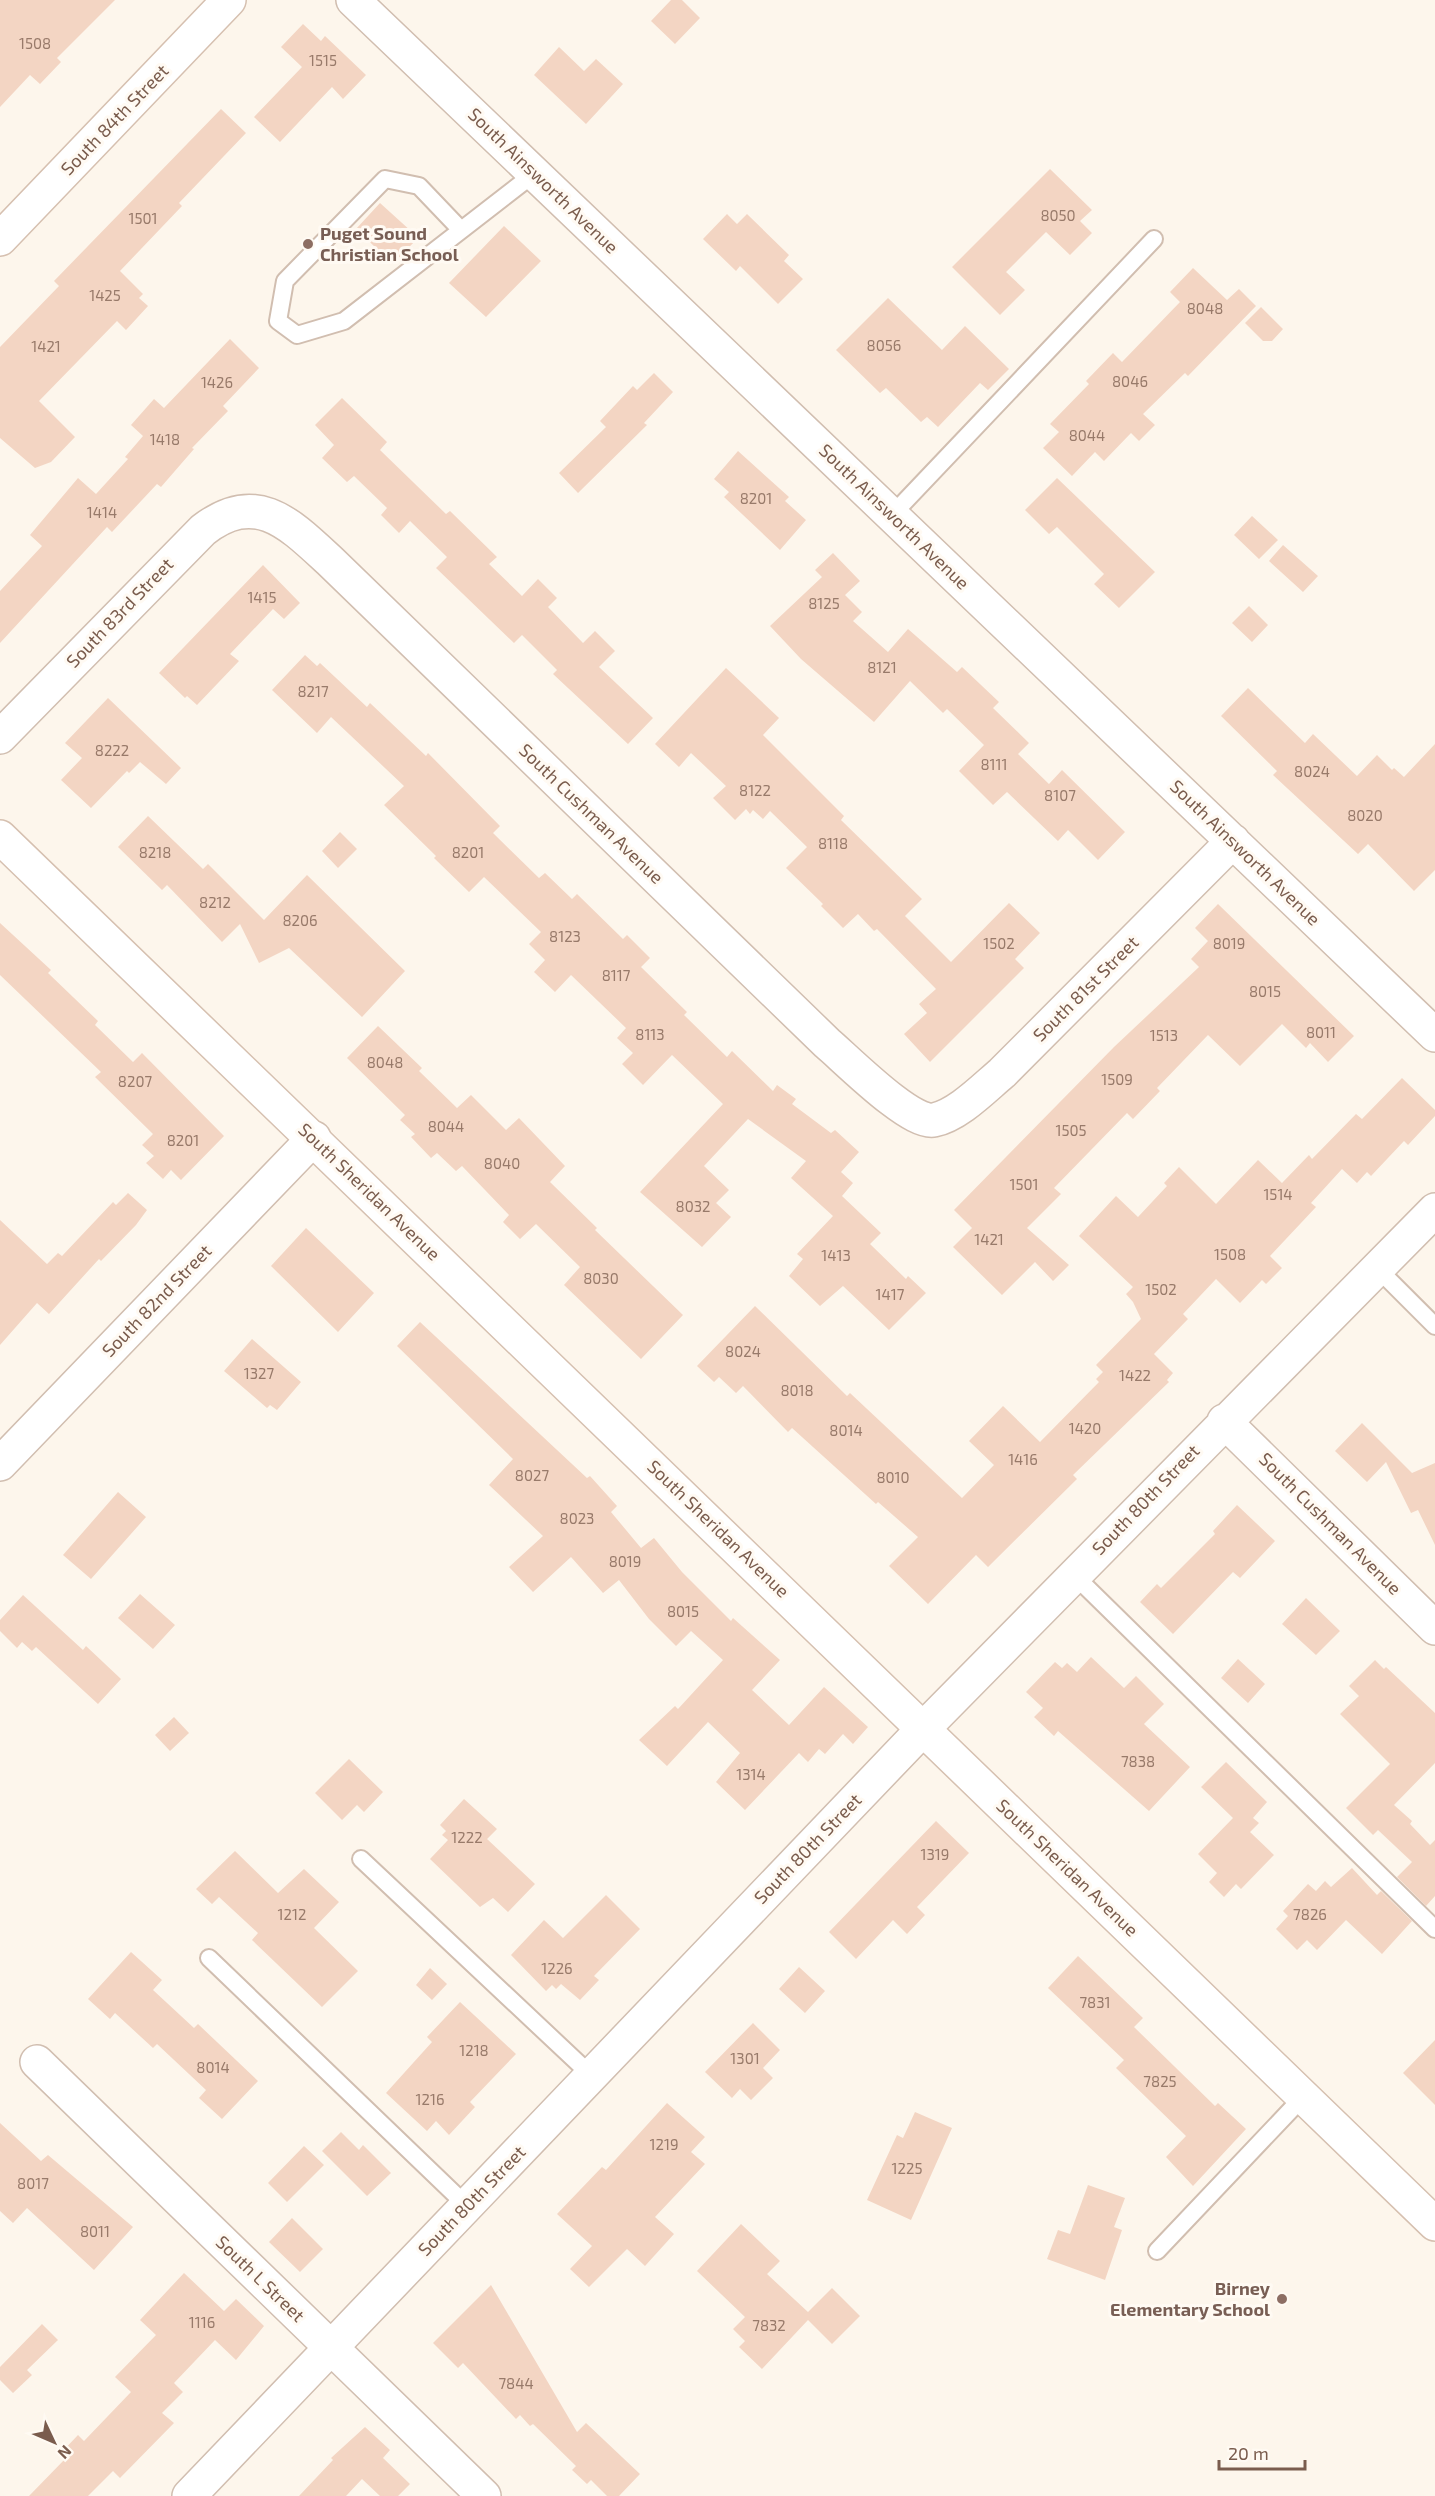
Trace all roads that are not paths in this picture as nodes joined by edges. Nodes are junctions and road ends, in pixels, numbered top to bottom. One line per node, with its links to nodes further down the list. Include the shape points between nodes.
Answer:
1 (229, 0): 5 (street, South 84th Street)
2 (353, 0): 3 (street, South Ainsworth Avenue)
3 (535, 173): 4 (lane); 8 (street, South Ainsworth Avenue)
4 (461, 230): 4 (lane, via 345,321 297,335 278,321 285,281 385,179 418,186)
5 (0, 239)
6 (1154, 239): 8 (lane)
7 (253, 511): 9 (street, South 83rd Street, via 231,513 203,530); 13 (street, South Cushman Avenue, via 289,526 315,547 827,1043 892,1099)
8 (892, 515): 10 (street, South Ainsworth Avenue)
9 (0, 737)
10 (1233, 841): 12 (street, South Ainsworth Avenue); 13 (street, South 81st Street, via 1002,1073 961,1106)
11 (2, 842): 14 (street, South Sheridan Avenue)
12 (1435, 1035)
13 (927, 1121)
14 (314, 1138): 19 (street, South 82nd Street); 22 (street, South Sheridan Avenue)
15 (1435, 1210): 16 (street, South 80th Street)
16 (1377, 1268): 17 (lane); 18 (street, South 80th Street)
17 (1435, 1326)
18 (1224, 1421): 20 (street, South 80th Street); 21 (street, South Cushman Avenue)
19 (0, 1464)
20 (1074, 1575): 22 (street, South 80th Street); 24 (lane)
21 (1435, 1628)
22 (924, 1728): 27 (street, South 80th Street); 28 (street, South Sheridan Avenue)
23 (361, 1859): 27 (lane)
24 (1435, 1929)
25 (209, 1958): 29 (lane)
26 (37, 2062): 32 (street, South L Street)
27 (592, 2076): 29 (street, South 80th Street)
28 (1303, 2097): 30 (street, South Sheridan Avenue); 31 (lane)
29 (467, 2206): 32 (street, South 80th Street)
30 (1435, 2224)
31 (1157, 2251)
32 (332, 2348): 33 (street, South 80th Street); 34 (street, South L Street)
33 (189, 2496)
34 (484, 2496)

